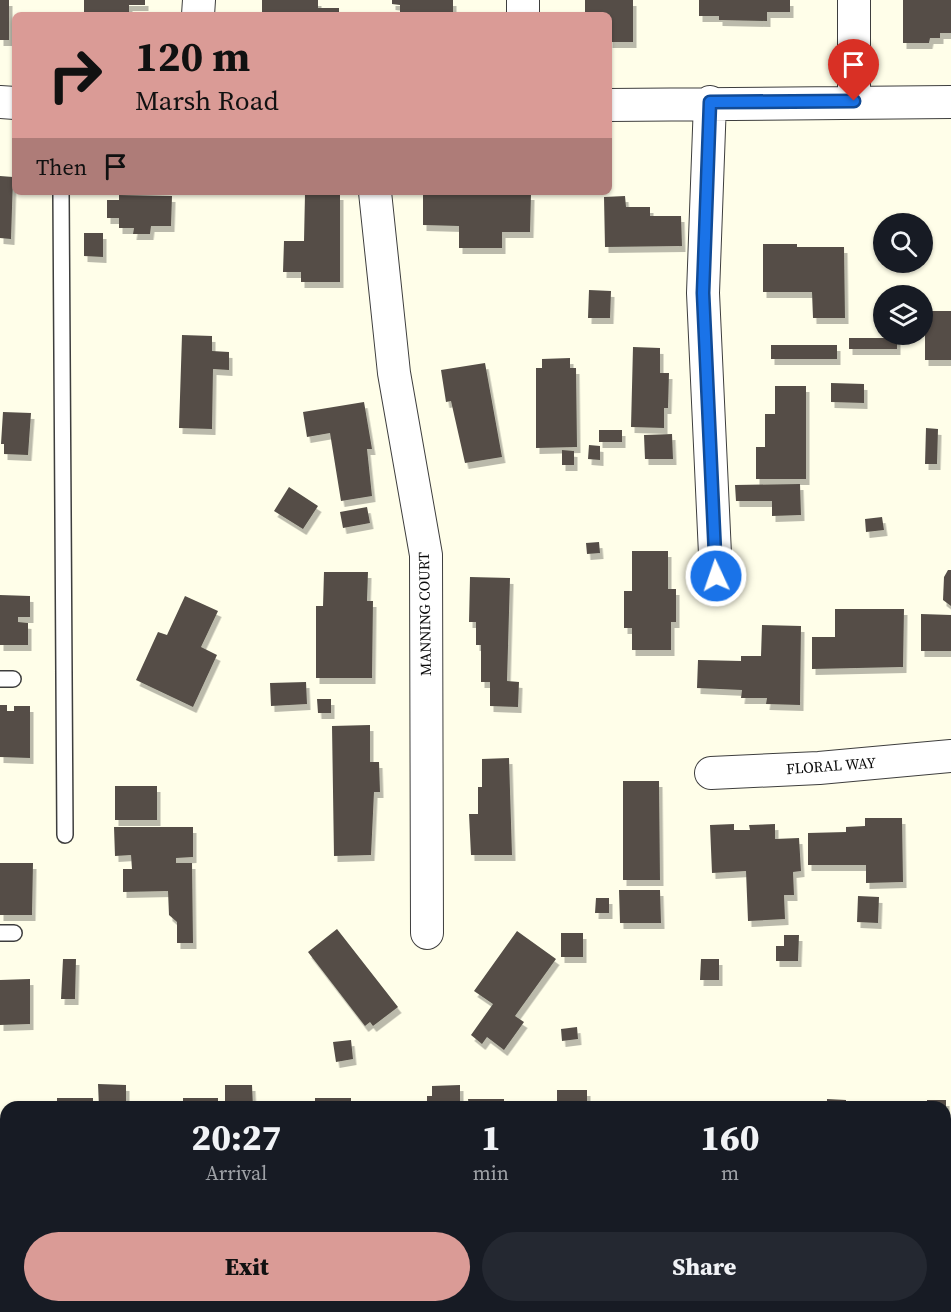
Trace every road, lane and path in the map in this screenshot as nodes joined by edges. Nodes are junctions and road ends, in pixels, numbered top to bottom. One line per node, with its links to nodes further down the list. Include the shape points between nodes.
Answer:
1 (854, 0): 2 (street)
2 (854, 101): 3 (street); 4 (street)
3 (710, 102): 5 (street); 8 (street, via 703,293)
4 (951, 102)
5 (612, 105)
6 (62, 195): 11 (lane)
7 (375, 195): 12 (street, MANNING COURT, via 394,373 426,555)
8 (716, 576)
9 (951, 756): 10 (street, FLORAL WAY)
10 (711, 774)
11 (65, 835)
12 (428, 933)

